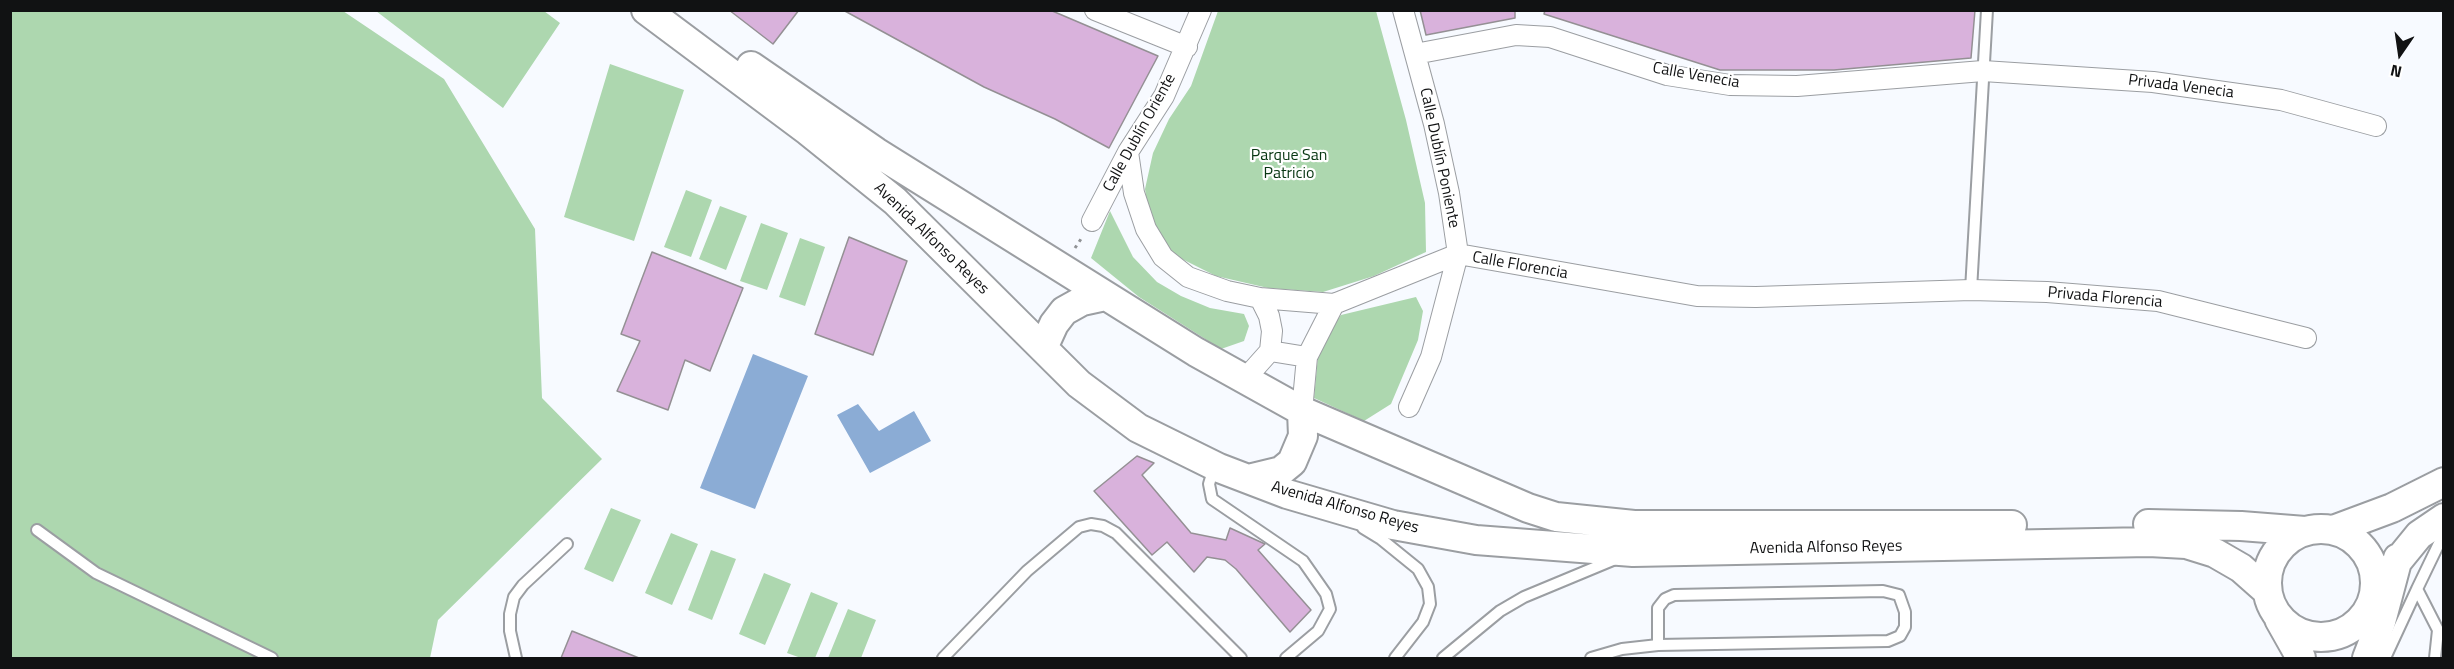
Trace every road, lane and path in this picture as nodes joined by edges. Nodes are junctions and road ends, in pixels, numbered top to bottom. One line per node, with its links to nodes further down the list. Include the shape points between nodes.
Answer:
1 (646, 10): 19 (main road, Avenida Alfonso Reyes, via 895,201)
2 (679, 10): 15 (main road, Avenida Alfonso Reyes, via 757,70 876,152)
3 (1095, 10): 7 (street)
4 (1201, 10): 7 (street, Calle Dublín Oriente)
5 (1403, 10): 8 (street, Calle Dublín Poniente)
6 (1987, 10): 9 (lane)
7 (1187, 47): 11 (street, Calle Dublín Oriente, via 1160,103)
8 (1415, 54): 9 (street, Calle Venecia, via 1516,35 1550,37 1666,75 1730,85 1797,86); 13 (street, Calle Dublín Poniente, via 1449,193)
9 (1983, 71): 10 (street, Privada Venecia, via 2153,82 2281,100); 14 (lane)
10 (2376, 126)
11 (1128, 152): 12 (street, Calle Dublín Oriente); 16 (street, Calle Florencia, via 1134,194 1146,229 1163,257 1188,278)
12 (1092, 221)
13 (1458, 254): 14 (street, Calle Florencia, via 1697,296); 17 (street, Calle Florencia); 23 (street, Calle Dublín Poniente, via 1431,357)
14 (1971, 290): 18 (street, Privada Florencia, via 2158,301)
15 (1106, 296): 19 (main road, via 1082,301 1064,311); 22 (main road, Avenida Alfonso Reyes)
16 (1260, 298): 17 (street, Calle Florencia); 20 (street, via 1272,331)
17 (1334, 304): 21 (street)
18 (2306, 338)
19 (1043, 348): 25 (main road, Avenida Alfonso Reyes, via 1079,384 1138,428)
20 (1270, 351): 21 (street); 22 (street)
21 (1308, 357): 24 (street)
22 (1245, 380): 24 (main road, Avenida Alfonso Reyes)
23 (1409, 407)
24 (1302, 411): 26 (main road, via 1303,436 1292,462 1281,471); 32 (main road, Avenida Alfonso Reyes, via 1528,508 1593,522 2176,524)
25 (1219, 468): 26 (main road, Avenida Alfonso Reyes); 46 (lane, via 1209,484 1212,499 1303,561 1326,594 1330,609 1318,631)
26 (1248, 479): 28 (main road, Avenida Alfonso Reyes)
27 (2444, 483): 31 (main road)
28 (1330, 507): 35 (main road, Avenida Alfonso Reyes, via 1393,525 1476,540); 47 (lane, via 1390,546 1418,569 1428,587 1430,604 1423,622)
29 (2444, 518): 36 (main road, via 2419,535)
30 (37, 530): 42 (lane, via 96,573)
31 (2333, 530): 32 (main road); 39 (main road, via 2348,536 2366,553 2375,575)
32 (2305, 531): 38 (main road, via 2284,543 2273,557 2267,574)
33 (2444, 533): 37 (lane)
34 (567, 544): 43 (lane, via 514,597 510,631)
35 (1633, 552): 38 (main road, Avenida Alfonso Reyes, via 2186,544 2214,552 2241,568); 48 (lane, via 1516,602)
36 (2398, 558): 39 (main road); 51 (main road, via 2381,622)
37 (2417, 589): 40 (lane); 52 (lane)
38 (2272, 603): 39 (main road, via 2292,628 2311,636 2331,636 2350,628); 50 (main road)
39 (2370, 603): 51 (main road)
40 (2441, 637): 53 (lane)
41 (1658, 645): 41 (lane, via 1888,641 1900,636 1905,627 1905,612 1899,595 1883,591 1674,595 1658,608); 49 (lane)
42 (272, 658)
43 (516, 658)
44 (943, 658): 45 (lane, via 1027,571 1079,527 1091,524 1116,533)
45 (1241, 658)
46 (1286, 658)
47 (1395, 658)
48 (1443, 658)
49 (1591, 658)
50 (2301, 658)
51 (2366, 658)
52 (2385, 658)
53 (2435, 658)

